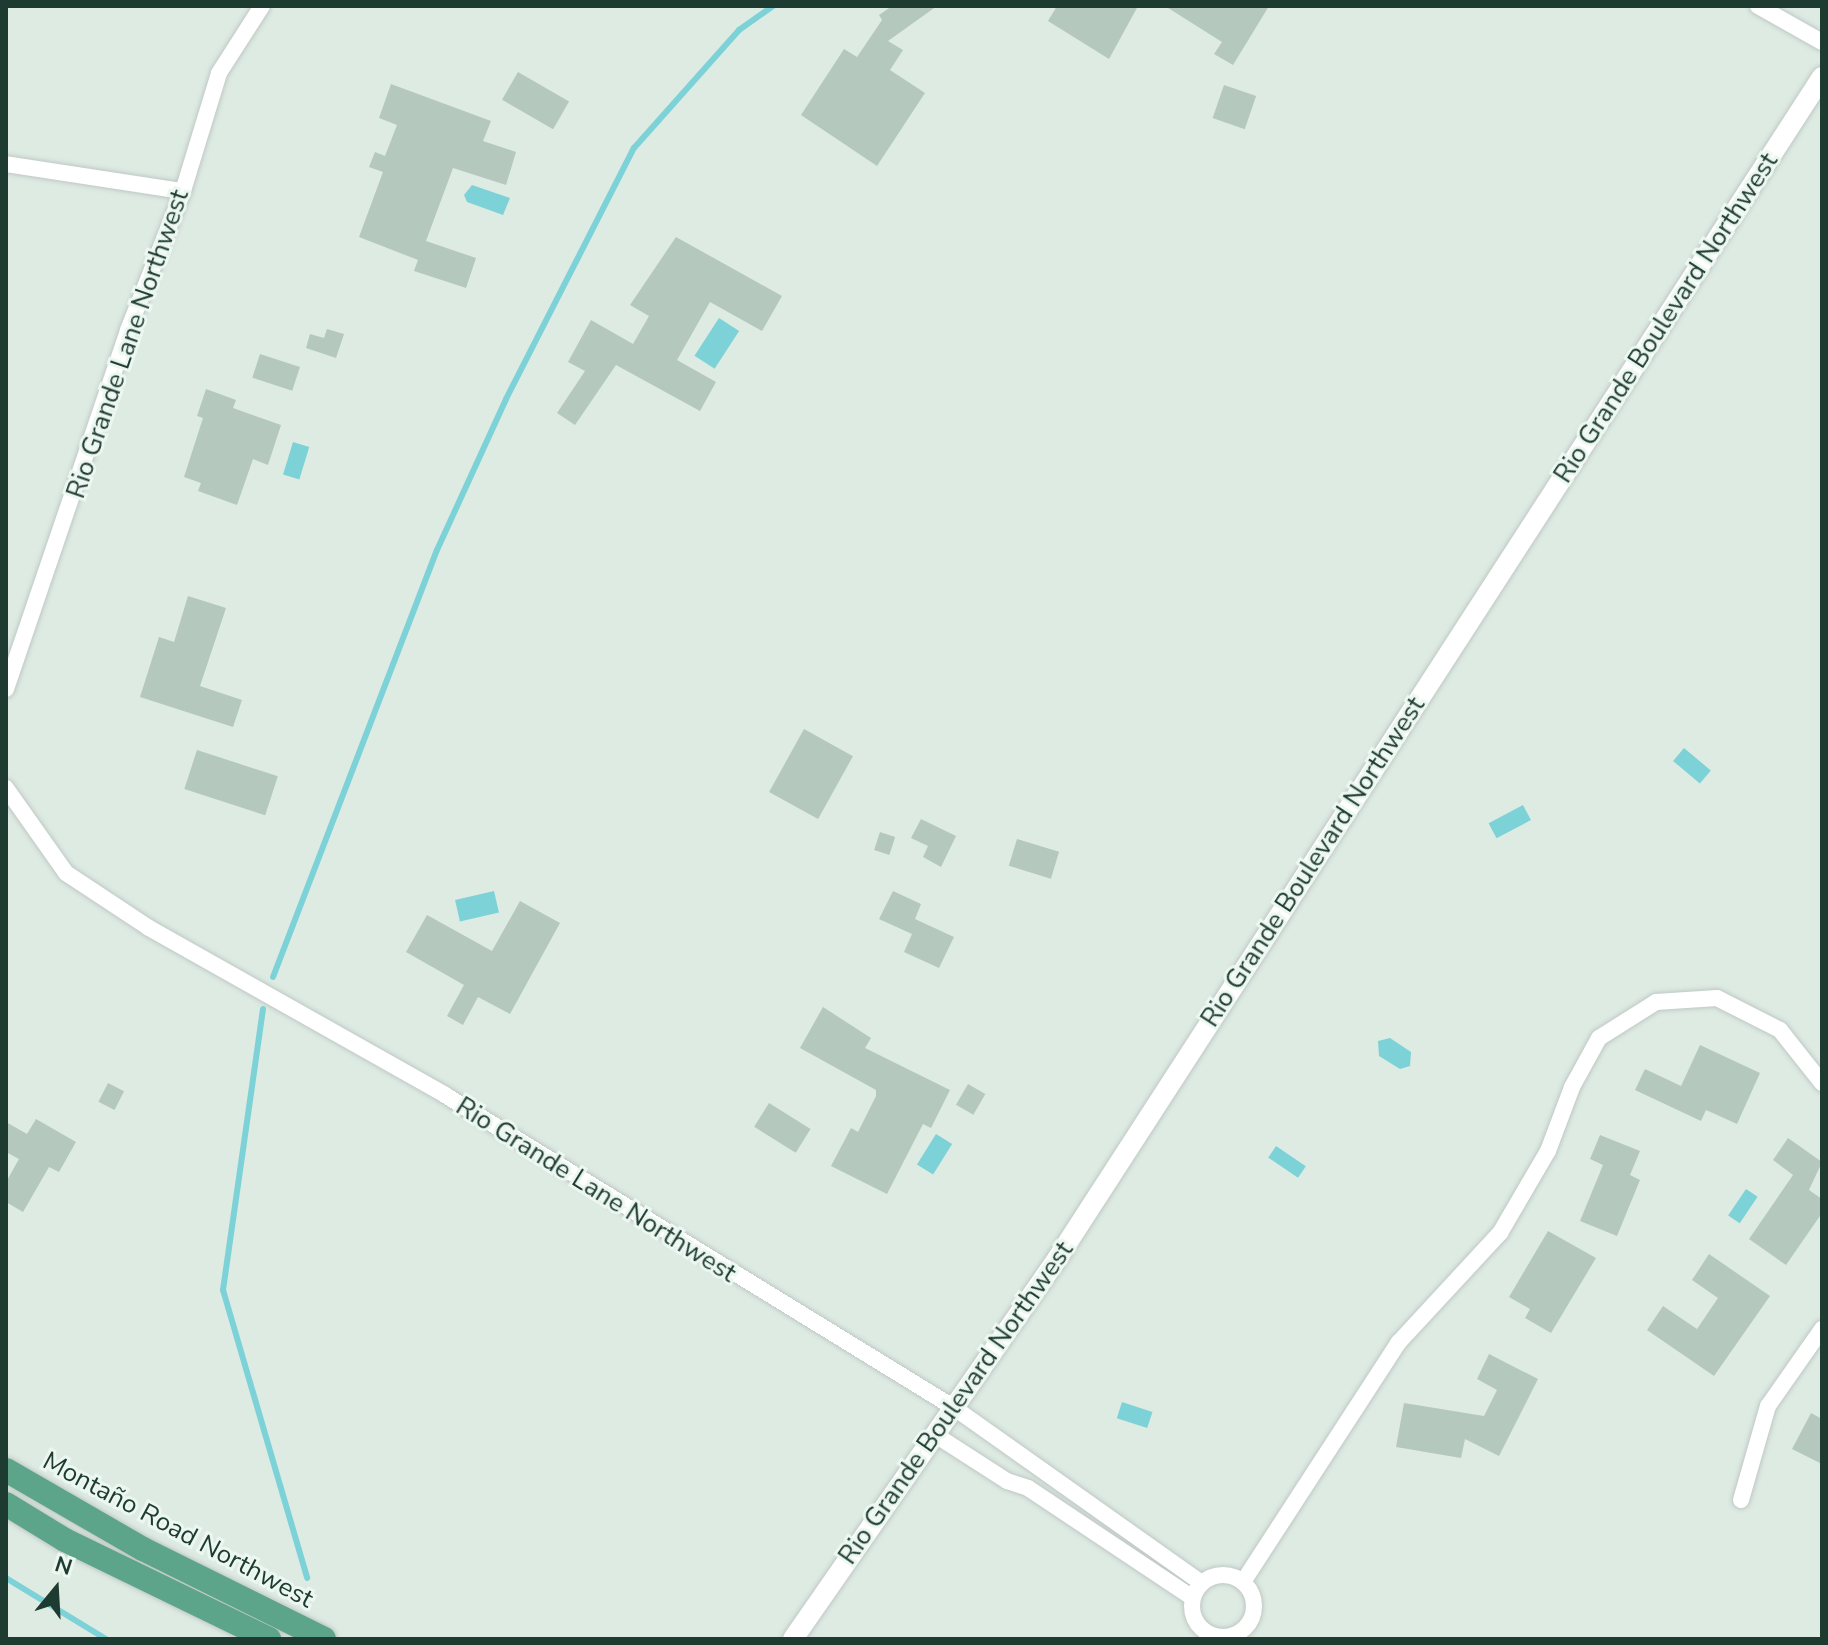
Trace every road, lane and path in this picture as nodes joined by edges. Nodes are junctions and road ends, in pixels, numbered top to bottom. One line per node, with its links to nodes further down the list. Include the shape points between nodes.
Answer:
1 (262, 6): 6 (street, Rio Grande Lane Northwest, via 219,73)
2 (1758, 6): 3 (street)
3 (1822, 42)
4 (1822, 77): 11 (street, Rio Grande Boulevard Northwest, via 1057,1259)
5 (6, 164): 6 (street)
6 (183, 191): 7 (street, Rio Grande Lane Northwest, via 128,330)
7 (6, 689)
8 (6, 788): 11 (street, Rio Grande Lane Northwest, via 66,873 149,928 445,1095)
9 (1822, 1083): 16 (street, via 1780,1030 1717,998 1656,1002 1599,1038 1572,1087 1548,1151 1500,1233 1399,1342)
10 (1822, 1329): 14 (street, via 1768,1406)
11 (953, 1407): 12 (street, Rio Grande Boulevard Northwest); 17 (street, Rio Grande Lane Northwest)
12 (934, 1434): 18 (street, via 1007,1481 1028,1488); 22 (street, Rio Grande Boulevard Northwest)
13 (6, 1470): 21 (main road, Montaño Road Northwest, via 156,1556)
14 (1741, 1500)
15 (6, 1504): 20 (main road, Montaño Road Northwest, via 78,1547)
16 (1243, 1582): 17 (street, via 1223,1575); 19 (street, via 1255,1604 1246,1628)
17 (1202, 1583): 18 (street)
18 (1193, 1598): 19 (street, via 1194,1619)
19 (1204, 1636)
20 (269, 1639)
21 (324, 1639)
22 (793, 1639)

